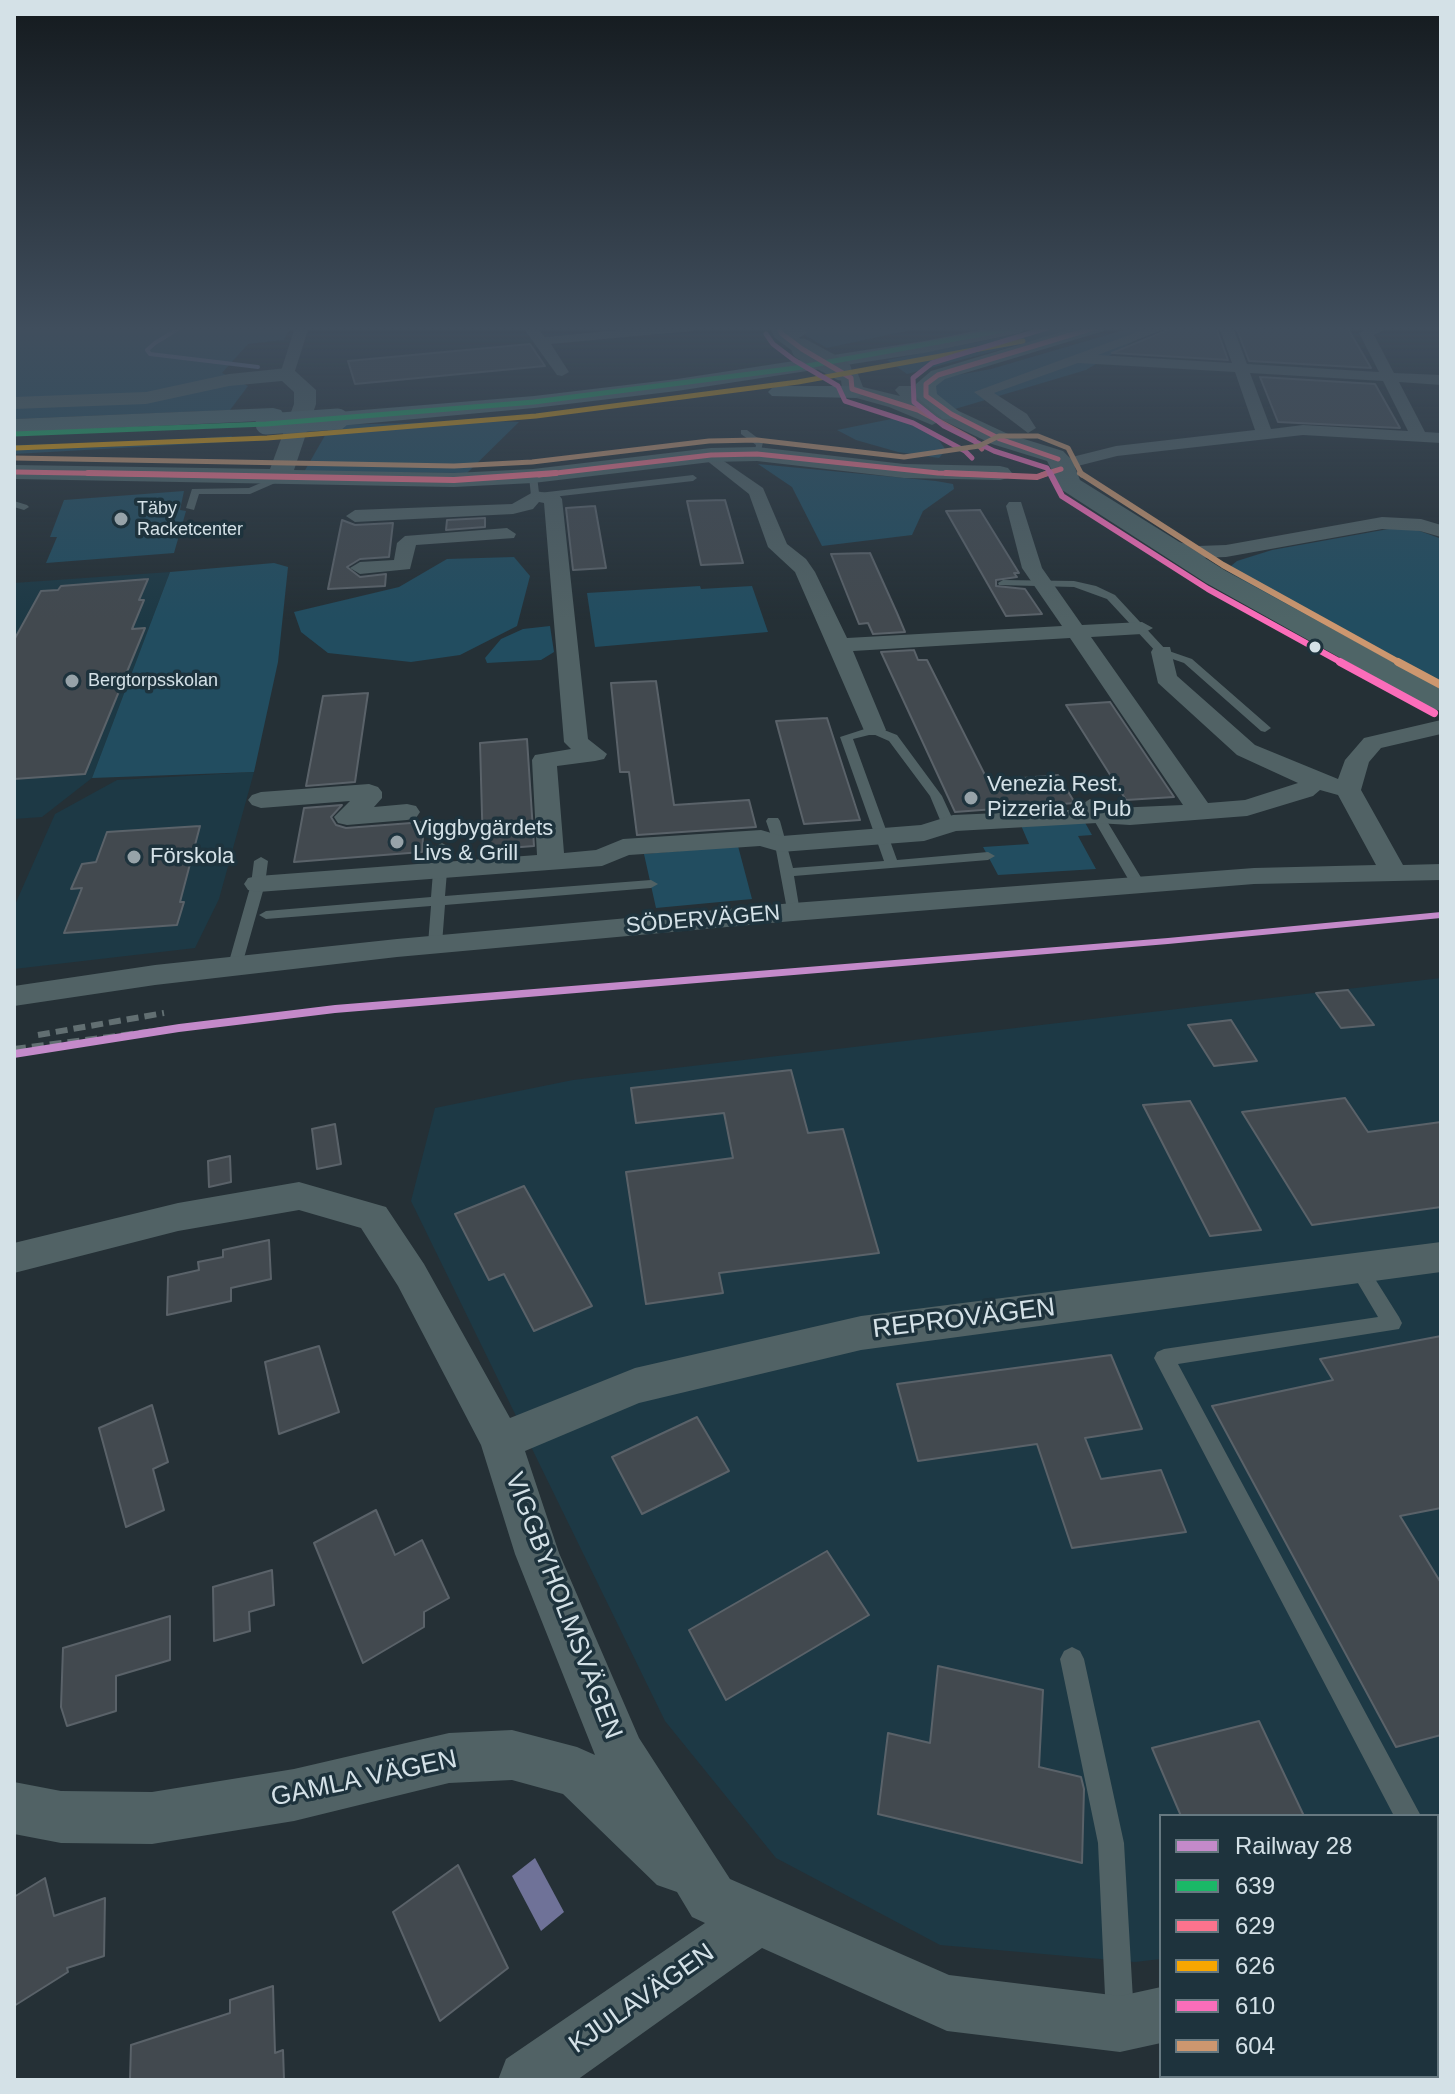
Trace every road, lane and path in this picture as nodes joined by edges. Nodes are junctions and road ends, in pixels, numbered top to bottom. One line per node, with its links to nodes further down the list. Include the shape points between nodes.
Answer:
1 (69, 425): 9 (highway)
2 (184, 425): 12 (highway)
3 (298, 425): 20 (main road)
4 (945, 425): 18 (main road, via 974,440)
5 (972, 425): 15 (main road)
6 (1026, 425): 15 (street)
7 (1261, 425): 11 (street)
8 (1413, 425): 13 (street)
9 (14, 426)
10 (744, 432): 16 (lane, via 760,444)
11 (1264, 433): 13 (street); 15 (street, via 1116,451)
12 (14, 434)
13 (1419, 436): 14 (street)
14 (1441, 438)
15 (1046, 453): 18 (main road, via 1000,450); 18 (main road, via 1047,475); 28 (main road, via 1071,485)
16 (757, 454): 18 (main road, via 904,471); 22 (main road, via 711,455)
17 (715, 460): 36 (street, via 757,492 778,547 805,572)
18 (997, 466): 39 (main road, via 1060,497 1240,616)
19 (14, 472): 20 (main road)
20 (279, 478): 22 (main road); 24 (lane, via 250,491 195,491)
21 (693, 478): 22 (lane)
22 (534, 486): 25 (street, via 527,505); 55 (street, via 553,499 576,742 595,754 544,760)
23 (1015, 506): 33 (street, via 1032,568)
24 (191, 508)
25 (513, 509): 26 (street); 30 (street, via 514,541 412,540 403,565)
26 (355, 516)
27 (1441, 531): 29 (street, via 1382,523)
28 (1167, 546): 29 (street, via 1198,552); 31 (main road)
29 (1264, 546): 31 (street, via 1217,565)
30 (360, 568)
31 (1216, 577): 38 (main road)
32 (1003, 583): 33 (lane)
33 (1044, 583): 34 (lane, via 1092,588 1111,597); 35 (street)
34 (1142, 628): 35 (street); 37 (lane)
35 (1079, 632): 36 (street); 48 (street)
36 (840, 645): 42 (street)
37 (1162, 652): 41 (lane, via 1188,661); 44 (street, via 1166,678 1213,723 1246,750)
38 (1441, 701)
39 (1408, 705): 40 (main road); 43 (street)
40 (1441, 724): 43 (street)
41 (1265, 728)
42 (874, 730): 50 (lane, via 893,738 936,796); 52 (lane, via 846,737)
43 (1388, 738): 45 (street, via 1373,743 1357,760)
44 (1315, 781): 45 (street); 48 (street, via 1304,791 1247,808)
45 (1348, 790): 58 (street)
46 (261, 800): 49 (street, via 369,792 347,817)
47 (1093, 809): 48 (street, via 1130,817); 50 (street); 62 (lane)
48 (1200, 811)
49 (407, 812)
50 (948, 824): 52 (street, via 924,833)
51 (777, 832): 52 (street); 55 (street, via 761,838 623,847 602,858); 60 (lane)
52 (883, 836): 56 (lane)
53 (988, 856): 56 (lane)
54 (440, 859): 55 (street); 57 (street); 63 (lane)
55 (551, 862)
56 (892, 865): 60 (lane)
57 (259, 872): 67 (lane)
58 (1394, 872): 59 (street, SÖDERVÄGEN); 62 (street, SÖDERVÄGEN)
59 (1441, 872)
60 (786, 873): 64 (lane)
61 (651, 884): 63 (lane)
62 (1138, 884): 64 (street, SÖDERVÄGEN)
63 (437, 901): 65 (lane); 66 (lane)
64 (793, 912): 66 (street, SÖDERVÄGEN)
65 (266, 915)
66 (435, 944): 67 (street, SÖDERVÄGEN)
67 (235, 965): 68 (street, SÖDERVÄGEN)
68 (14, 996)
69 (1441, 1257): 71 (street, REPROVÄGEN)
70 (14, 1258): 72 (street, VIGGBYHOLMSVÄGEN, via 178,1217 299,1196 359,1211 373,1217 411,1275)
71 (1358, 1268): 72 (street, REPROVÄGEN, via 861,1333 635,1386); 75 (lane, via 1392,1323 1164,1358)
72 (501, 1441): 76 (street, VIGGBYHOLMSVÄGEN, via 537,1554 621,1756)
73 (1072, 1659): 77 (lane)
74 (14, 1808): 76 (street, GAMLA VÄGEN, via 61,1817 152,1818 294,1795 449,1758 512,1755 577,1772)
75 (1407, 1814)
76 (734, 1909): 77 (street, via 947,2003); 78 (street, KJULAVÄGEN)
77 (1141, 2020)
78 (527, 2080)

